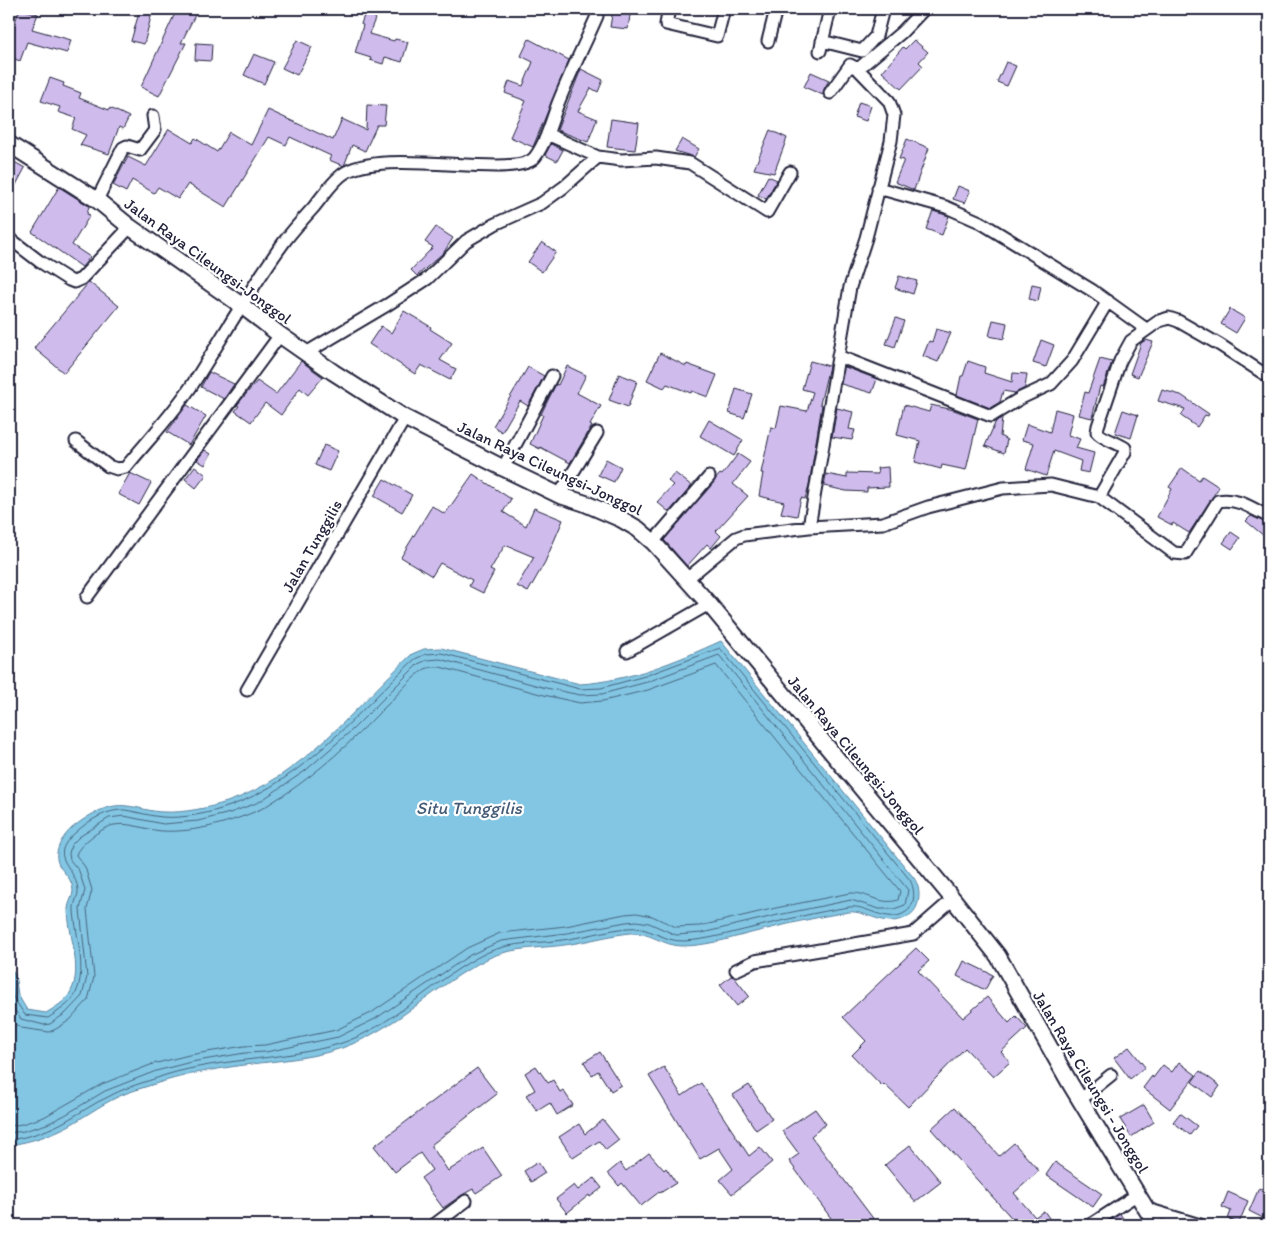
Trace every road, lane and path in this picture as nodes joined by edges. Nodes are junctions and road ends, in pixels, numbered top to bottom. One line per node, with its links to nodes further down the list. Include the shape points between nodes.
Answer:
1 (669, 9): 2 (street, via 666,24 717,36)
2 (724, 9)
3 (776, 9): 8 (street)
4 (830, 9): 5 (street, via 821,46 862,51 876,36)
5 (883, 9)
6 (924, 9): 9 (street)
7 (597, 16): 12 (street)
8 (768, 41)
9 (858, 69): 10 (street, via 850,65); 16 (street, via 889,101 894,115 891,141)
10 (830, 93)
11 (153, 116): 17 (street, via 155,130 141,149 123,148)
12 (547, 134): 14 (street); 21 (street, via 535,157 521,164 381,163 358,166 343,174 285,241)
13 (9, 144): 17 (main road, Jalan Raya Cileungsi-Jonggol)
14 (598, 157): 15 (street, via 621,160 656,158 690,163 767,212); 24 (street, via 542,204 466,240 427,279)
15 (790, 172)
16 (878, 188): 20 (street, via 946,207 980,222); 25 (street, via 850,287)
17 (97, 200): 18 (main road, Jalan Raya Cileungsi-Jonggol)
18 (130, 227): 19 (street, via 81,279 74,282); 21 (main road, Jalan Raya Cileungsi-Jonggol)
19 (9, 238)
20 (1108, 302): 22 (street); 25 (street, via 1072,361 1051,384 991,416)
21 (241, 305): 23 (main road, Jalan Raya Cileungsi-Jonggol); 30 (street, via 193,384 126,467 108,466)
22 (1146, 330): 27 (street, via 1169,318 1178,321); 34 (street, via 1131,341 1120,361 1098,426 1099,435 1125,448)
23 (280, 335): 24 (main road, Jalan Raya Cileungsi-Jonggol); 39 (street)
24 (306, 353): 28 (main road, Jalan Raya Cileungsi-Jonggol)
25 (838, 356): 36 (street)
26 (552, 376): 31 (street)
27 (1269, 377)
28 (406, 418): 31 (main road, Jalan Raya Cileungsi-Jonggol); 42 (street, Jalan Tunggilis)
29 (597, 433): 33 (street)
30 (76, 441)
31 (503, 468): 33 (main road, Jalan Raya Cileungsi-Jonggol)
32 (709, 477): 37 (street)
33 (559, 495): 37 (main road, Jalan Raya Cileungsi-Jonggol, via 621,519)
34 (1098, 497): 35 (street, via 1179,555 1184,554 1218,501 1238,501); 36 (street, via 1051,485 1003,488 928,507 883,523)
35 (1269, 518)
36 (809, 527): 38 (street, via 736,538)
37 (654, 542): 38 (main road, Jalan Raya Cileungsi-Jonggol)
38 (688, 578): 40 (main road, Jalan Raya Cileungsi-Jonggol)
39 (87, 597)
40 (709, 604): 41 (street); 43 (main road, Jalan Raya Cileungsi-Jonggol)
41 (626, 650)
42 (247, 690)
43 (953, 899): 44 (main road, Jalan Raya Cileungsi-Jonggol); 45 (street, via 914,934 755,961)
44 (998, 956): 47 (main road, Jalan Raya Cileungsi - Jonggol)
45 (736, 970)
46 (1111, 1075): 47 (street)
47 (1080, 1100): 48 (main road, Jalan Raya Cileungsi - Jonggol)
48 (1138, 1194): 50 (main road, Jalan Raya Cileungsi - Jonggol); 52 (street)
49 (466, 1201): 51 (street)
50 (1147, 1209): 53 (main road, Jalan Raya Cileungsi - Jonggol); 54 (street)
51 (434, 1225)
52 (1090, 1225)
53 (1156, 1225)
54 (1200, 1225)

